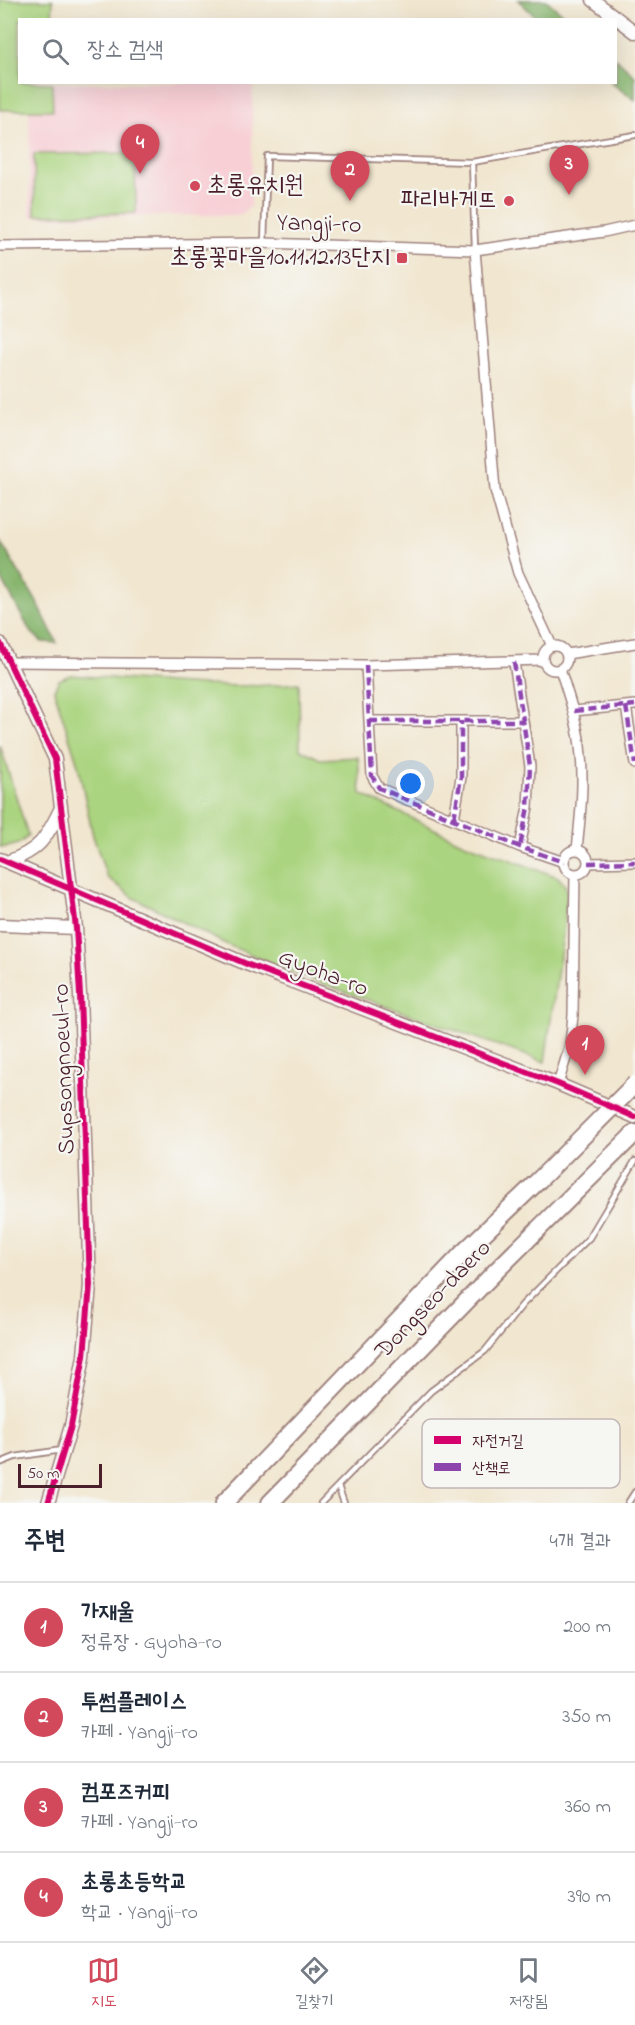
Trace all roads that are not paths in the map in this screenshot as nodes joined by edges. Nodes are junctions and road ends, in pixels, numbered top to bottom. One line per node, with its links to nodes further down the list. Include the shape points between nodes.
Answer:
1 (593, 0): 3 (street)
2 (617, 18): 4 (street)
3 (617, 18)
4 (635, 32)
5 (635, 135): 6 (lane)
6 (472, 162): 8 (lane, via 267,156); 10 (lane)
7 (635, 225): 10 (street, Yangji-ro)
8 (264, 243): 9 (street, Yangji-ro); 10 (street, Yangji-ro)
9 (0, 246)
10 (475, 250): 13 (street, via 495,490 518,573)
11 (0, 643): 16 (street, Supsongnoeul-ro)
12 (635, 643): 14 (street)
13 (552, 646): 14 (street); 15 (street, via 544,652)
14 (567, 654): 19 (street)
15 (543, 660): 17 (street); 19 (street, via 549,669)
16 (10, 662): 18 (street); 26 (street, Supsongnoeul-ro, via 56,759)
17 (514, 662): 18 (street); 24 (street)
18 (366, 665): 22 (street)
19 (560, 669): 21 (street)
20 (630, 705): 21 (street); 25 (street)
21 (574, 711): 29 (street, via 582,790)
22 (369, 721): 23 (street); 27 (street, via 372,776 379,788)
23 (461, 721): 24 (street); 27 (street, via 461,777)
24 (522, 721): 28 (street, via 530,766 528,807)
25 (635, 764)
26 (62, 808): 30 (street, via 44,842 27,855); 35 (street, Supsongnoeul-ro)
27 (454, 819): 28 (street)
28 (520, 847): 31 (street)
29 (577, 850): 31 (street, via 568,853); 33 (street, via 586,855)
30 (4, 861): 35 (street, Gyoha-ro)
31 (564, 861): 34 (street)
32 (635, 862): 33 (street)
33 (588, 863): 34 (street, via 585,870)
34 (574, 874): 38 (street, via 573,1015 570,1045)
35 (70, 890): 37 (street, Supsongnoeul-ro); 38 (street, Gyoha-ro, via 249,965)
36 (0, 925): 37 (street)
37 (76, 928): 43 (street, Supsongnoeul-ro, via 90,1285 84,1356)
38 (558, 1084): 40 (street, Gyoha-ro)
39 (635, 1084): 48 (highway, Dongseo-daero, bridge, via 464,1252)
40 (635, 1117)
41 (635, 1133): 49 (highway, Dongseo-daero)
42 (635, 1161): 45 (lane, via 589,1238 523,1304 485,1351 432,1391)
43 (64, 1449): 44 (lane); 47 (street, Supsongnoeul-ro)
44 (0, 1463)
45 (338, 1486): 50 (lane); 51 (lane)
46 (635, 1492): 52 (lane)
47 (48, 1503)
48 (224, 1503)
49 (270, 1503)
50 (321, 1503)
51 (344, 1503)
52 (628, 1503)

